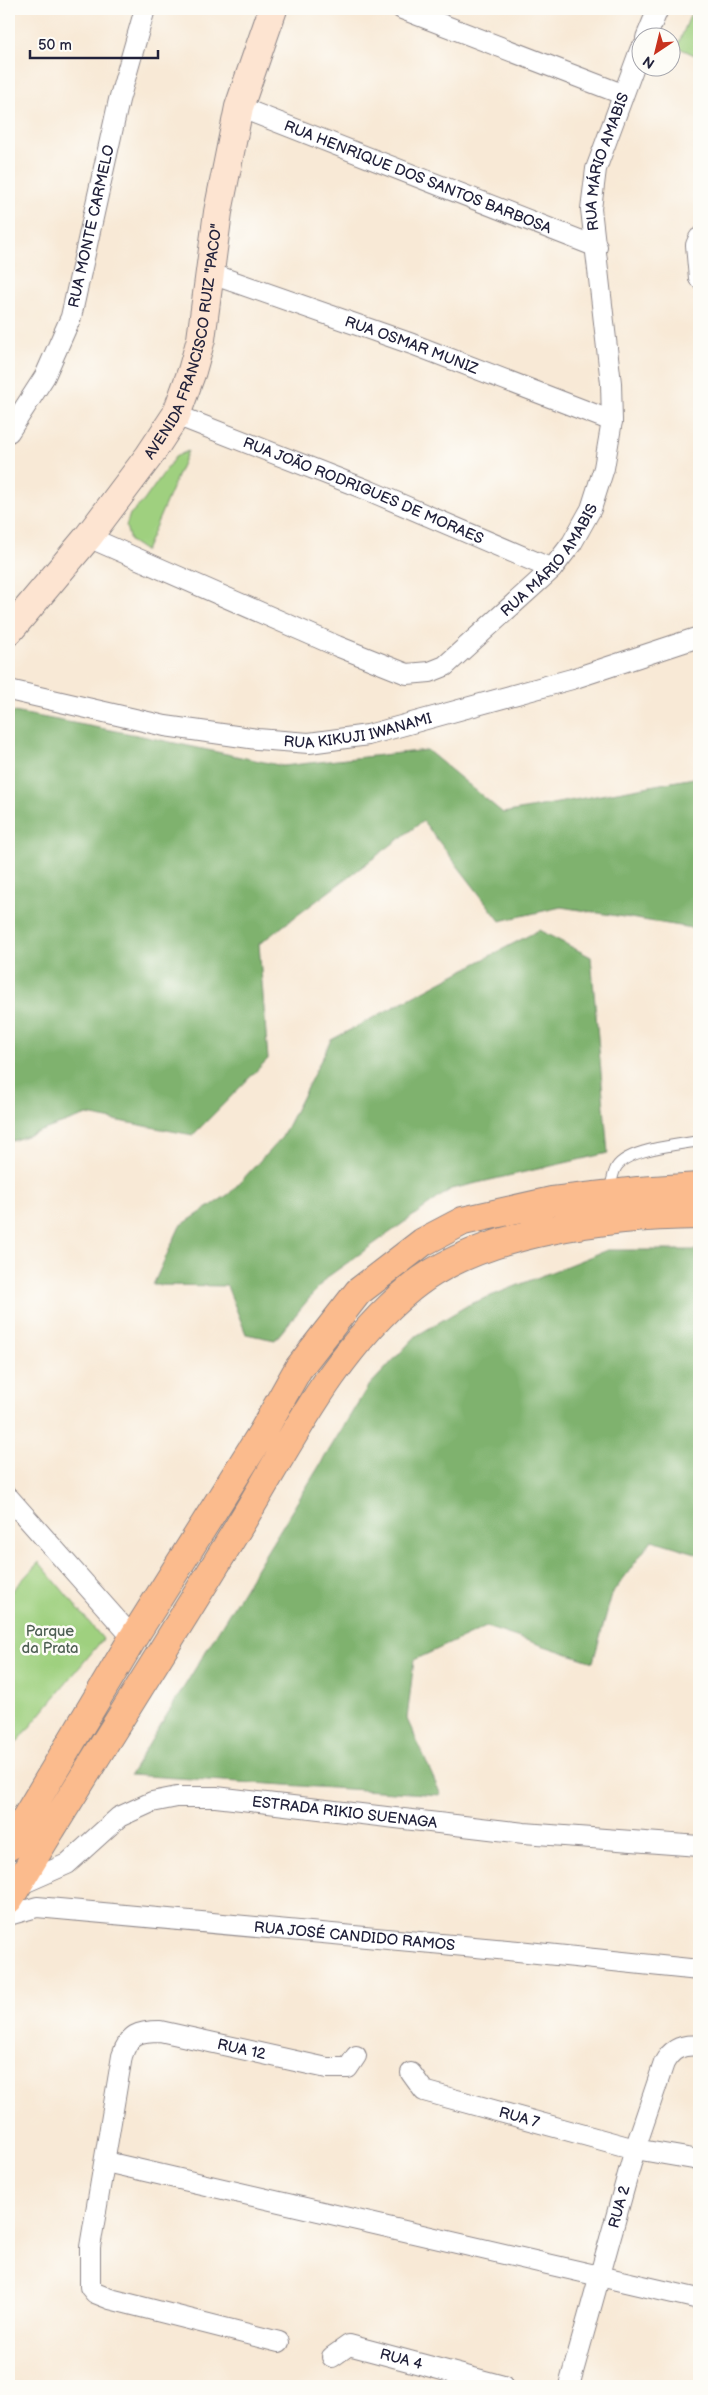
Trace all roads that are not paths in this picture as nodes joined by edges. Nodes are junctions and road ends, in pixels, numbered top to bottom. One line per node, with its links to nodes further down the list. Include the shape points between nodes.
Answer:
1 (145, 9): 15 (street, RUA MONTE CARMELO, via 119,100 71,318 45,376)
2 (273, 9): 8 (street, AVENIDA FRANCISCO RUIZ "PACO")
3 (402, 9): 7 (street)
4 (658, 9): 5 (street)
5 (650, 28)
6 (630, 74): 7 (street, RUA MÁRIO AMABIS)
7 (622, 94): 10 (street, RUA MÁRIO AMABIS, via 595,177 591,209)
8 (239, 107): 10 (street, RUA HENRIQUE DOS SANTOS BARBOSA); 11 (street, AVENIDA FRANCISCO RUIZ "PACO")
9 (699, 238): 12 (street, via 696,245)
10 (597, 247): 14 (street, RUA MÁRIO AMABIS)
11 (209, 273): 13 (street, AVENIDA FRANCISCO RUIZ "PACO", via 201,339); 14 (street, RUA OSMAR MUNIZ, via 412,344)
12 (699, 278)
13 (176, 414): 16 (street, AVENIDA FRANCISCO RUIZ "PACO"); 17 (street, RUA JOÃO RODRIGUES DE MORAES, via 370,491)
14 (612, 421): 17 (street, RUA MÁRIO AMABIS, via 604,468 591,509 572,543)
15 (9, 432)
16 (88, 537): 17 (street, RUA MÁRIO AMABIS, via 407,674 430,672 446,666); 18 (street, AVENIDA FRANCISCO RUIZ "PACO")
17 (552, 569)
18 (9, 631)
19 (699, 637): 20 (street, RUA KIKUJI IWANAMI, via 572,679 368,735 309,743 165,726)
20 (9, 690)
21 (699, 1141): 23 (lane, via 651,1149 623,1160 615,1168)
22 (699, 1187): 23 (main road)
23 (609, 1194): 26 (main road, via 552,1201 463,1221 423,1242 358,1292 298,1369 210,1518)
24 (699, 1215): 29 (main road, via 586,1224 523,1236 481,1249 412,1287 355,1345 316,1396)
25 (9, 1498): 26 (street)
26 (133, 1638): 27 (main road)
27 (9, 1846)
28 (699, 1846): 29 (street, ESTRADA RIKIO SUENAGA, via 524,1833 216,1797 177,1797 152,1802 120,1817 67,1864)
29 (13, 1893)
30 (9, 1915): 31 (street, RUA JOSÉ CANDIDO RAMOS, via 37,1907)
31 (699, 1970)
32 (695, 2046): 35 (street, RUA 2, via 680,2047 670,2052)
33 (356, 2056): 37 (street, RUA 12, via 348,2068 327,2068 160,2031 144,2031 126,2043)
34 (411, 2073): 35 (street, RUA 7, via 424,2091)
35 (635, 2149): 36 (street, RUA 7); 38 (street, RUA 2)
36 (699, 2160)
37 (106, 2162): 38 (street); 40 (street, via 90,2248 90,2287 110,2299)
38 (602, 2275): 39 (street); 43 (street, RUA 2)
39 (699, 2299)
40 (279, 2342)
41 (332, 2357): 42 (street, RUA 4, via 350,2345)
42 (503, 2386)
43 (569, 2386)

